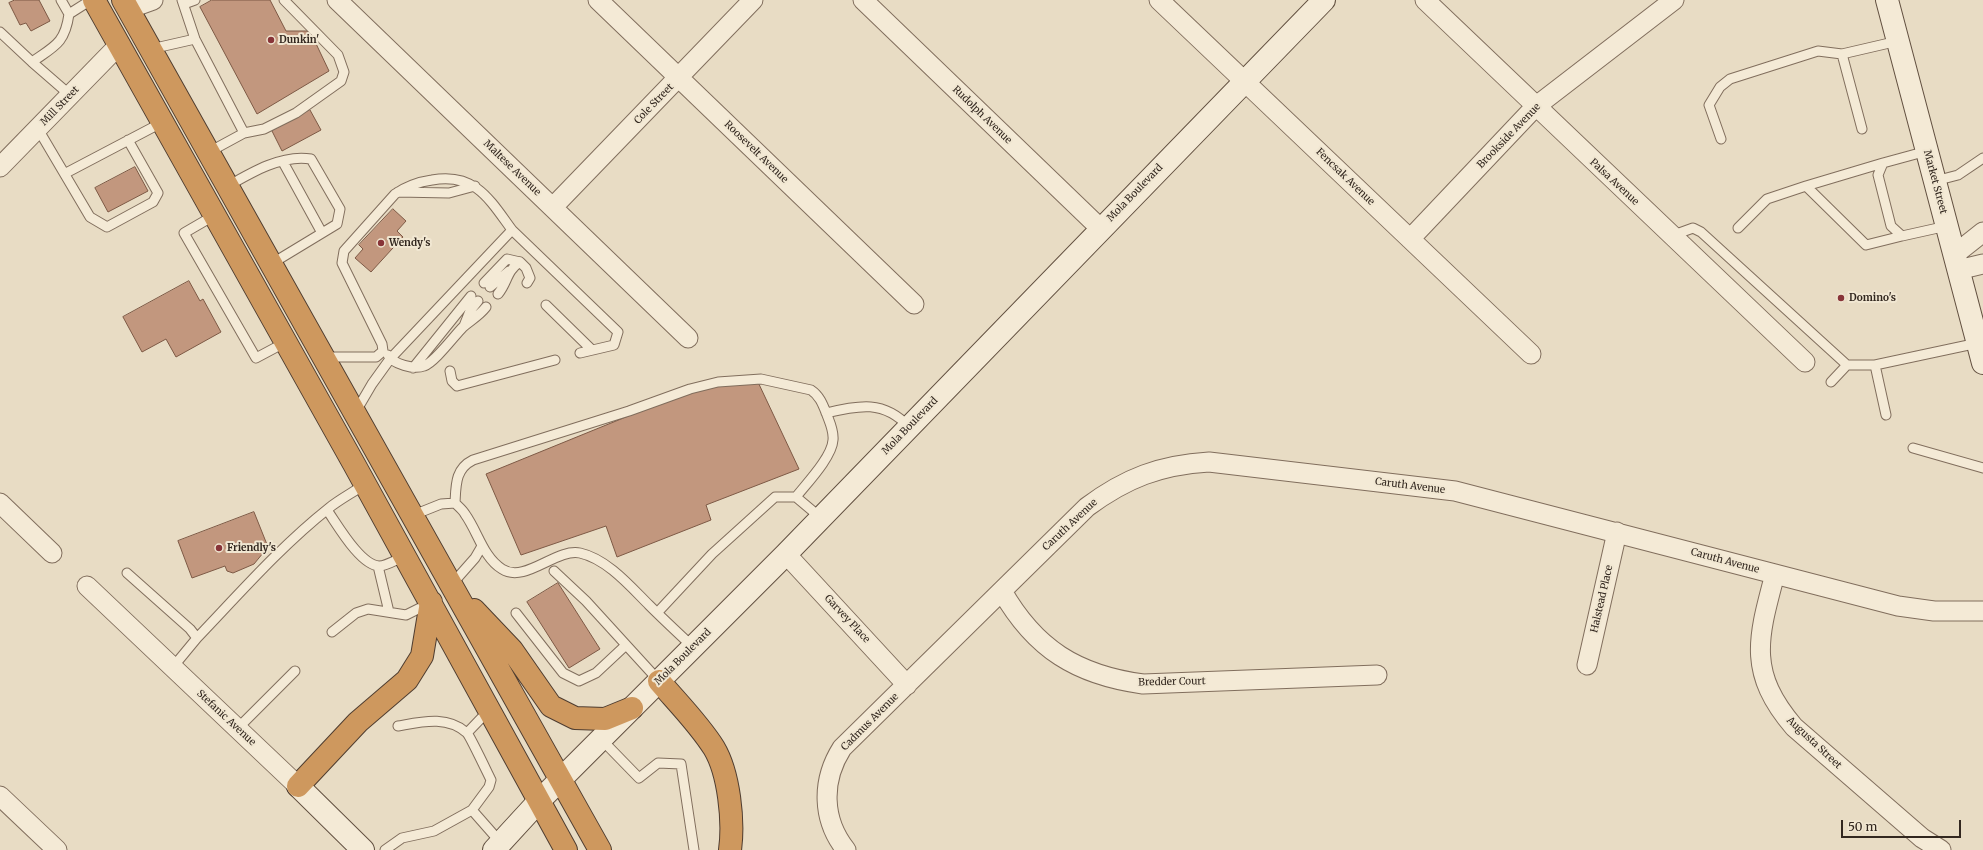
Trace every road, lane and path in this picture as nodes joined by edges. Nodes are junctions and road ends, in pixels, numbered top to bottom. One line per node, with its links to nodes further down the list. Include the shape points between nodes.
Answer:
1 (61, 0): 18 (lane)
2 (91, 0): 18 (lane)
3 (94, 0): 22 (highway)
4 (153, 0): 17 (street)
5 (195, 0): 16 (lane)
6 (284, 0): 33 (lane, via 338,55 344,72 342,81 296,113 264,129)
7 (336, 0): 48 (street, Maltese Avenue)
8 (598, 0): 26 (street, Roosevelt Avenue)
9 (753, 0): 26 (street, Cole Street)
10 (863, 0): 52 (street, Rudolph Avenue)
11 (1159, 0): 27 (street, Fencsak Avenue)
12 (1324, 0): 27 (street, Mola Boulevard)
13 (1425, 0): 29 (street, Palsa Avenue)
14 (1674, 0): 29 (street, Brookside Avenue)
15 (1886, 0): 21 (street, Market Street)
16 (183, 2): 20 (lane)
17 (126, 4): 23 (highway)
18 (69, 14): 25 (lane, via 67,31 57,44)
19 (0, 32): 25 (lane)
20 (194, 39): 23 (lane); 33 (lane)
21 (1898, 41): 24 (lane); 36 (street, Market Street)
22 (120, 44): 28 (street, Mill Street); 30 (highway)
23 (151, 49): 37 (highway)
24 (1842, 54): 32 (lane); 34 (lane, via 1818,51 1730,79 1720,87 1709,105)
25 (32, 62): 28 (lane)
26 (679, 78): 48 (street, Cole Street); 67 (street, Roosevelt Avenue)
27 (1244, 82): 52 (street, Mola Boulevard); 58 (street, Fencsak Avenue)
28 (70, 95): 31 (street, Mill Street)
29 (1535, 107): 56 (street, Palsa Avenue); 58 (street, Brookside Avenue)
30 (163, 122): 35 (lane); 49 (highway)
31 (38, 129): 41 (street, Mill Street); 42 (lane)
32 (1862, 129)
33 (244, 134): 37 (lane)
34 (1721, 139)
35 (128, 140): 42 (lane); 42 (lane, via 158,193 153,202 107,227 90,217)
36 (1927, 151): 40 (lane); 43 (street, Market Street)
37 (209, 152): 44 (highway)
38 (1983, 158): 43 (lane, via 1958,175)
39 (283, 162): 44 (lane, via 253,171); 55 (lane); 55 (lane, via 298,157 312,159 340,209 337,224)
40 (1882, 164): 46 (lane); 57 (lane, via 1878,175 1891,226)
41 (0, 167)
42 (66, 173)
43 (1935, 181): 50 (street, Market Street)
44 (228, 186): 61 (highway)
45 (474, 186): 47 (lane, via 449,193); 47 (lane, via 459,179 437,179 419,182); 53 (lane, via 487,196)
46 (1806, 186): 51 (lane, via 1767,199); 57 (lane, via 1866,245)
47 (398, 192): 72 (lane, via 344,251 342,263)
48 (553, 207): 70 (street, Maltese Avenue)
49 (215, 215): 71 (highway); 71 (lane, via 184,233 256,358)
50 (1947, 226): 57 (lane); 60 (street, Market Street)
51 (1738, 228)
52 (1101, 229): 89 (street, Mola Boulevard)
53 (512, 230): 73 (lane, via 618,332 614,344); 78 (lane)
54 (1983, 232): 60 (street)
55 (322, 233): 61 (lane)
56 (1671, 236): 80 (street, Palsa Avenue); 81 (lane, via 1693,228 1701,232)
57 (1902, 236)
58 (1410, 239): 76 (street, Fencsak Avenue)
59 (520, 262): 63 (lane); 63 (lane, via 507,259 487,285); 64 (lane, via 530,278)
60 (1956, 263): 62 (street); 75 (street, Market Street)
61 (271, 264): 77 (highway)
62 (1983, 264)
63 (509, 271): 65 (lane)
64 (527, 283)
65 (498, 294)
66 (546, 304): 73 (lane)
67 (914, 304)
68 (486, 307): 69 (lane, via 478,317)
69 (464, 326): 83 (lane, via 424,366); 83 (lane, via 475,299)
70 (688, 338)
71 (286, 342): 92 (highway)
72 (384, 349): 77 (lane, via 376,357); 78 (lane)
73 (592, 350): 74 (lane)
74 (580, 353)
75 (1980, 353): 82 (lane)
76 (1531, 354)
77 (323, 357): 87 (highway)
78 (390, 359): 83 (lane); 87 (lane)
79 (555, 360): 84 (lane, via 457,386 452,381)
80 (1805, 362)
81 (1847, 365): 82 (lane); 85 (lane)
82 (1875, 365): 88 (lane)
83 (413, 368)
84 (450, 371)
85 (1831, 382)
86 (826, 413): 89 (lane, via 849,407 869,406 893,413); 93 (lane, via 832,428 831,448); 95 (lane, via 819,397 811,390 778,381 754,379 702,386 473,460 458,474)
87 (355, 414): 97 (highway)
88 (1886, 415)
89 (909, 427): 98 (street, Mola Boulevard)
90 (1913, 448): 91 (lane)
91 (1983, 468)
92 (365, 484): 96 (lane); 103 (highway)
93 (796, 497): 98 (lane); 115 (lane, via 775,497 712,554)
94 (0, 503): 101 (street)
95 (455, 503): 97 (lane, via 441,504); 100 (lane, via 466,515)
96 (327, 510): 104 (lane, via 360,555); 117 (lane, via 274,558)
97 (411, 516): 108 (highway)
98 (821, 518): 102 (street, Mola Boulevard)
99 (1617, 532): 107 (street, Caruth Avenue); 110 (street, Caruth Avenue, via 1455,491 1209,462 1184,463 1144,474 1108,492 1087,507); 120 (street, Halstead Place)
100 (482, 546): 108 (lane); 115 (lane, via 496,564 508,572 523,571 566,554 585,555 611,568)
101 (52, 553)
102 (786, 554): 119 (street, Mola Boulevard); 125 (street, Garvey Place)
103 (405, 556): 104 (lane, via 384,566); 111 (highway)
104 (378, 566): 113 (lane)
105 (554, 571): 118 (lane, via 586,601)
106 (127, 573): 117 (lane)
107 (1775, 574): 112 (street, Caruth Avenue, via 1898,606 1934,611); 146 (street, Augusta Street, via 1761,627 1760,649 1763,673 1770,694 1794,727 1922,838)
108 (451, 585): 126 (highway, via 512,650 552,706 575,718 605,718); 132 (highway)
109 (87, 586): 121 (street, Stefanic Avenue)
110 (1002, 591): 123 (street, Bredder Court, via 1028,629 1045,645 1066,660 1090,672 1118,680 1144,684); 125 (street, Caruth Avenue)
111 (431, 602): 113 (lane, via 406,614); 127 (highway); 133 (highway, via 422,656 407,680 358,722)
112 (1983, 611)
113 (389, 612): 116 (lane, via 368,609 356,613)
114 (516, 613): 118 (lane, via 563,673 579,681 596,674)
115 (657, 613): 119 (lane)
116 (332, 632)
117 (197, 638): 121 (lane)
118 (626, 645): 124 (lane)
119 (693, 647): 124 (street, Mola Boulevard)
120 (1587, 665)
121 (173, 668): 129 (street, Stefanic Avenue)
122 (295, 671): 129 (lane)
123 (1378, 676)
124 (659, 681): 126 (street, Mola Boulevard); 144 (highway, via 714,748 728,784 732,836)
125 (907, 685): 145 (street, Cadmus Avenue, via 842,748 829,775 826,792 828,810 834,832)
126 (632, 708): 131 (street, Mola Boulevard)
127 (489, 710): 130 (lane); 135 (highway)
128 (398, 726): 130 (lane, via 439,721)
129 (237, 729): 133 (street, Stefanic Avenue)
130 (467, 733): 136 (lane, via 491,780 489,787)
131 (601, 739): 132 (street, Mola Boulevard); 143 (lane, via 640,778 658,763 681,764)
132 (560, 780): 135 (street, Mola Boulevard); 142 (highway)
133 (298, 786): 139 (street, Stefanic Avenue)
134 (0, 796): 138 (street)
135 (540, 801): 137 (street, Mola Boulevard); 141 (highway)
136 (472, 810): 137 (lane); 140 (lane, via 434,831 402,838)
137 (498, 846)
138 (57, 850)
139 (362, 850)
140 (385, 850)
141 (566, 850)
142 (600, 850)
143 (694, 850)
144 (730, 850)
145 (846, 850)
146 (1941, 850)

